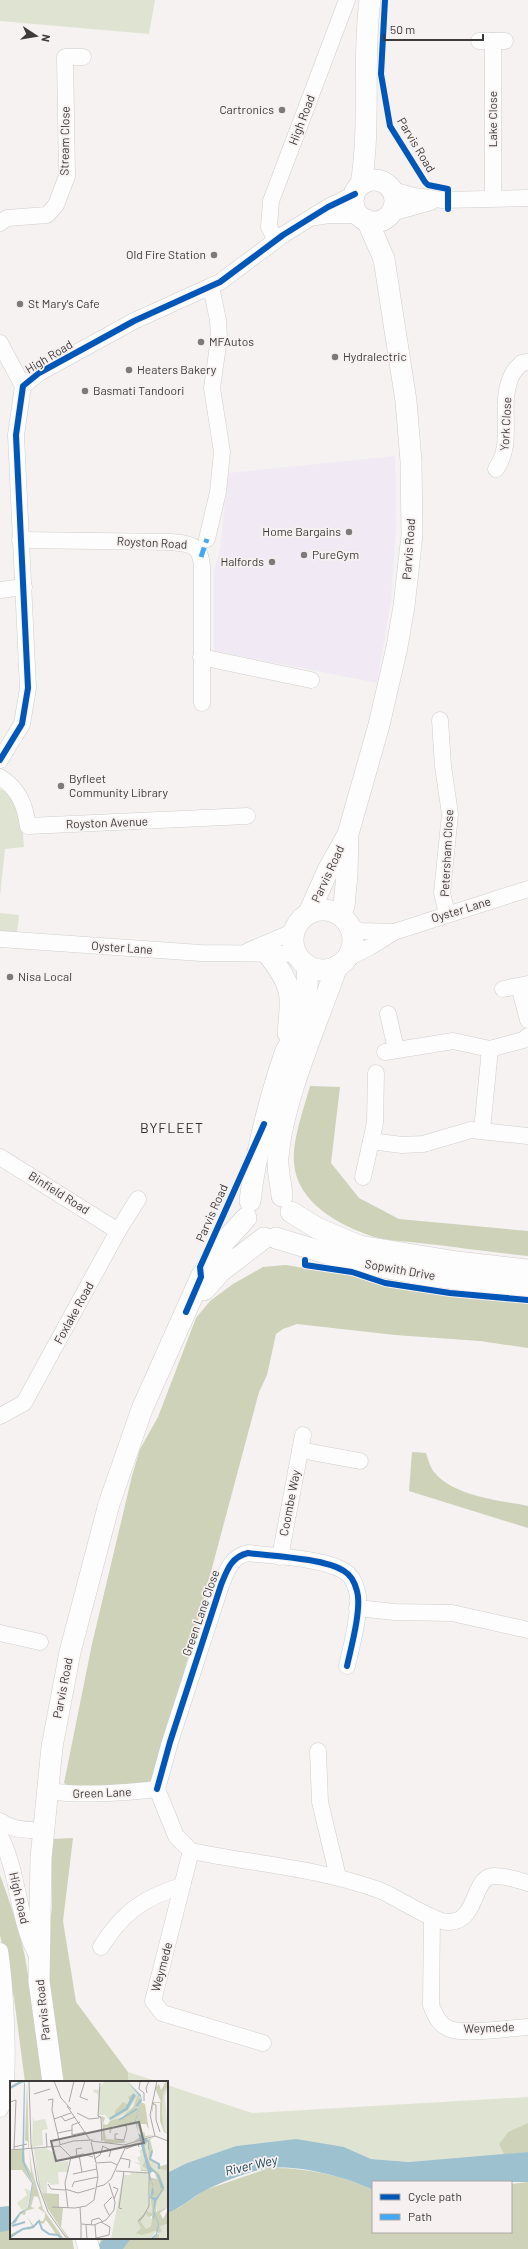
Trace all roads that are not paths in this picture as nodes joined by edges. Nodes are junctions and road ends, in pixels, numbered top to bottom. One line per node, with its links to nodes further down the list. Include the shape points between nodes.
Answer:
1 (347, 0): 12 (street, High Road, via 272,201 269,227)
2 (370, 0): 5 (main road, via 366,136)
3 (492, 41): 6 (street, Lake Close)
4 (83, 56): 11 (street, Stream Close, via 65,56 67,176 56,205 46,215 7,218)
5 (372, 187): 8 (street); 9 (main road, via 394,202); 9 (main road, Parvis Road, via 354,205); 10 (street, High Road, via 328,206)
6 (493, 198): 7 (street); 8 (street)
7 (528, 198)
8 (443, 200): 9 (street, High Road)
9 (376, 217): 10 (street, High Road, via 329,215); 29 (main road, Parvis Road, via 406,401 411,461 412,535 397,647 379,725)
10 (312, 218): 12 (street, High Road)
11 (0, 223)
12 (276, 240): 13 (street, High Road)
13 (211, 287): 16 (street, High Road, via 134,321 39,373); 18 (street, via 219,338 212,388 222,452 218,492)
14 (0, 343): 16 (street)
15 (528, 362): 17 (street, York Close, via 522,363 512,374 506,397 506,443 503,459)
16 (23, 386): 19 (street, High Road, via 16,435)
17 (496, 469)
18 (207, 539)
19 (20, 540): 20 (street, High Road); 22 (street, Royston Road, via 171,542 195,546 202,557)
20 (24, 587): 21 (street); 26 (street, High Road, via 29,671 26,708 22,724)
21 (0, 590)
22 (201, 657): 23 (street); 24 (street, Royston Road)
23 (311, 680)
24 (202, 703)
25 (440, 720): 32 (street, Petersham Close, via 450,814 442,893)
26 (2, 752)
27 (0, 777): 28 (street, Royston Avenue, via 11,784 20,796 28,826)
28 (247, 816)
29 (348, 834): 31 (main road, Parvis Road, via 328,870); 33 (main road, Parvis Road)
30 (528, 889): 32 (street, Oyster Lane)
31 (309, 914): 33 (main road, via 329,910); 34 (main road, via 300,921)
32 (447, 914): 35 (street, Oyster Lane)
33 (345, 921): 35 (street, Oyster Lane, via 362,931); 40 (main road, via 353,939 352,950)
34 (295, 931): 37 (street, Oyster Lane); 39 (main road, via 294,943)
35 (394, 932): 40 (street, Oyster Lane)
36 (0, 940): 37 (street, Oyster Lane, via 201,953)
37 (245, 953): 38 (street, Oyster Lane)
38 (268, 954): 39 (street, Oyster Lane); 47 (main road, via 279,967 289,986 290,1013)
39 (302, 960): 40 (main road, via 317,969 327,970); 47 (main road, via 308,983 305,1003 295,1035)
40 (342, 963): 55 (main road, via 296,1081 282,1131 278,1158)
41 (524, 985): 42 (street); 44 (street)
42 (503, 989)
43 (388, 1014): 46 (street, via 390,1050 453,1041)
44 (528, 1020)
45 (528, 1036): 46 (street, via 523,1040)
46 (490, 1049): 49 (street)
47 (286, 1051): 56 (main road, via 257,1152)
48 (376, 1073): 51 (street, via 375,1123)
49 (482, 1130): 50 (street); 51 (street, via 471,1130 423,1144 402,1145)
50 (528, 1136)
51 (371, 1141): 53 (street)
52 (0, 1157): 57 (street, Binfield Road)
53 (362, 1177)
54 (138, 1199): 57 (street, Foxlake Road)
55 (287, 1204): 56 (main road, via 269,1192 256,1196); 58 (main road, via 290,1225 282,1235); 59 (main road, Sopwith Drive, via 317,1228 360,1246 464,1263)
56 (248, 1210): 58 (main road, via 251,1231); 61 (main road, Parvis Road, via 208,1264)
57 (118, 1231): 62 (street, Foxlake Road, via 24,1404)
58 (270, 1238): 60 (main road, Sopwith Drive, via 355,1262 425,1275); 61 (main road, Parvis Road, via 221,1271)
59 (528, 1270)
60 (528, 1288)
61 (186, 1312): 72 (main road, Parvis Road, via 142,1409 108,1511 80,1609 63,1682)
62 (0, 1416)
63 (360, 1461): 64 (street, Coombe Way, via 301,1443)
64 (280, 1557): 65 (street, Green Lane Close, via 330,1565 344,1571 358,1592); 71 (street, Green Lane Close, via 248,1553 238,1555 231,1562 220,1585)
65 (357, 1608): 66 (street, via 452,1613); 69 (street, Green Lane Close)
66 (528, 1630)
67 (0, 1634): 68 (street)
68 (40, 1642)
69 (347, 1666)
70 (318, 1751): 77 (street, via 320,1802)
71 (157, 1789): 72 (street, Green Lane, via 74,1795); 76 (street, via 176,1836)
72 (47, 1791): 74 (main road, Parvis Road)
73 (0, 1821): 74 (street, via 8,1828 16,1830)
74 (42, 1830): 83 (main road, Parvis Road)
75 (0, 1836): 83 (street, High Road, via 7,1850 28,1938)
76 (191, 1851): 77 (street); 79 (street, Weymede)
77 (338, 1877): 80 (street, via 380,1891)
78 (528, 1883): 80 (street, via 495,1876 486,1878 462,1920 449,1923)
79 (182, 1886): 81 (street, via 162,1892 137,1905 110,1932); 85 (street, Weymede, via 153,2001 162,2013)
80 (432, 1916): 84 (street, Weymede, via 432,2005 436,2018 450,2029)
81 (101, 1947)
82 (0, 1950): 87 (street, via 5,1991 6,2059 4,2102)
83 (39, 1959): 86 (main road, Parvis Road, via 43,2022)
84 (528, 2027)
85 (263, 2043)
86 (53, 2081)
87 (0, 2109)
88 (86, 2239): 89 (main road)
89 (89, 2249)

